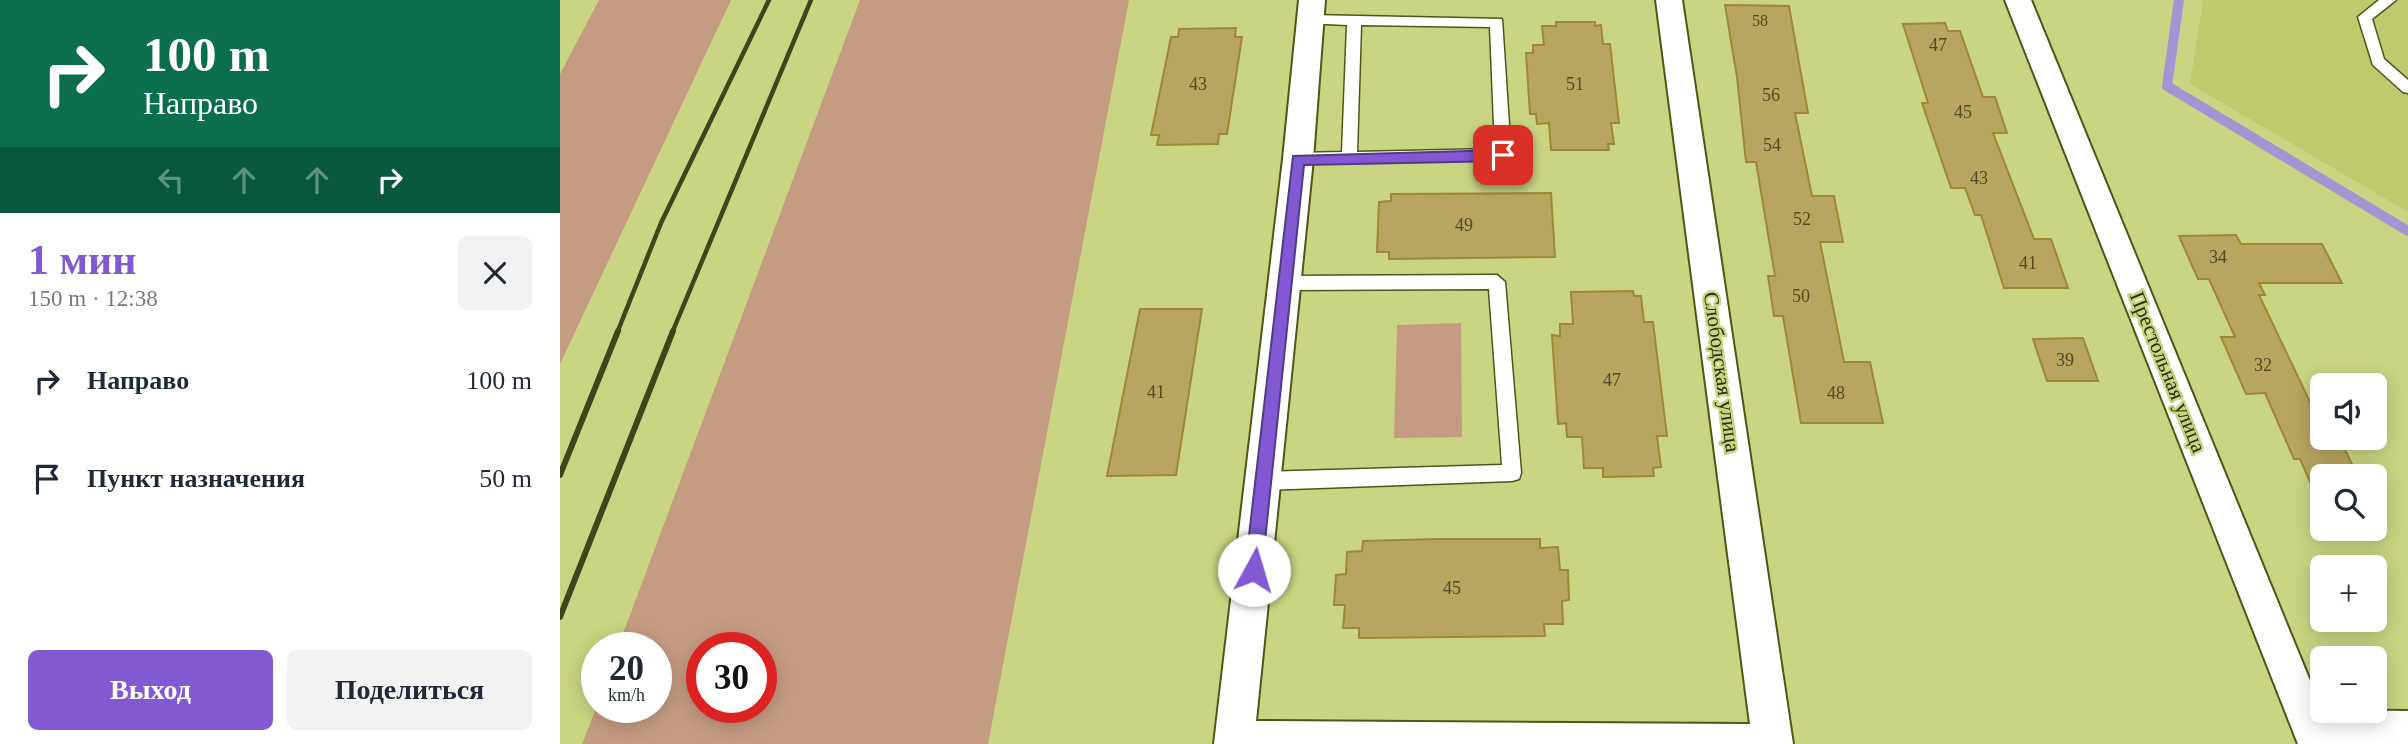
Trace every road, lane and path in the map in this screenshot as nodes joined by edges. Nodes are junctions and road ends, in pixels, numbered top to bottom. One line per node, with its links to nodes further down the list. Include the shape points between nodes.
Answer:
1 (1669, 0): 15 (street, Слободская улица)
2 (2018, 0): 12 (street, Престольная улица)
3 (2389, 0): 6 (lane, via 2365,17 2378,61)
4 (1311, 10): 5 (lane); 7 (street)
5 (1353, 20): 8 (lane); 8 (lane, via 1497,22 1503,155)
6 (2408, 88)
7 (1298, 159): 8 (lane); 9 (street)
8 (1349, 159)
9 (1284, 283): 10 (street); 10 (lane, via 1497,282 1512,473)
10 (1262, 481): 13 (street)
11 (2408, 731): 12 (street)
12 (2315, 737)
13 (1234, 743): 14 (street)
14 (1767, 744)
15 (1773, 744)

